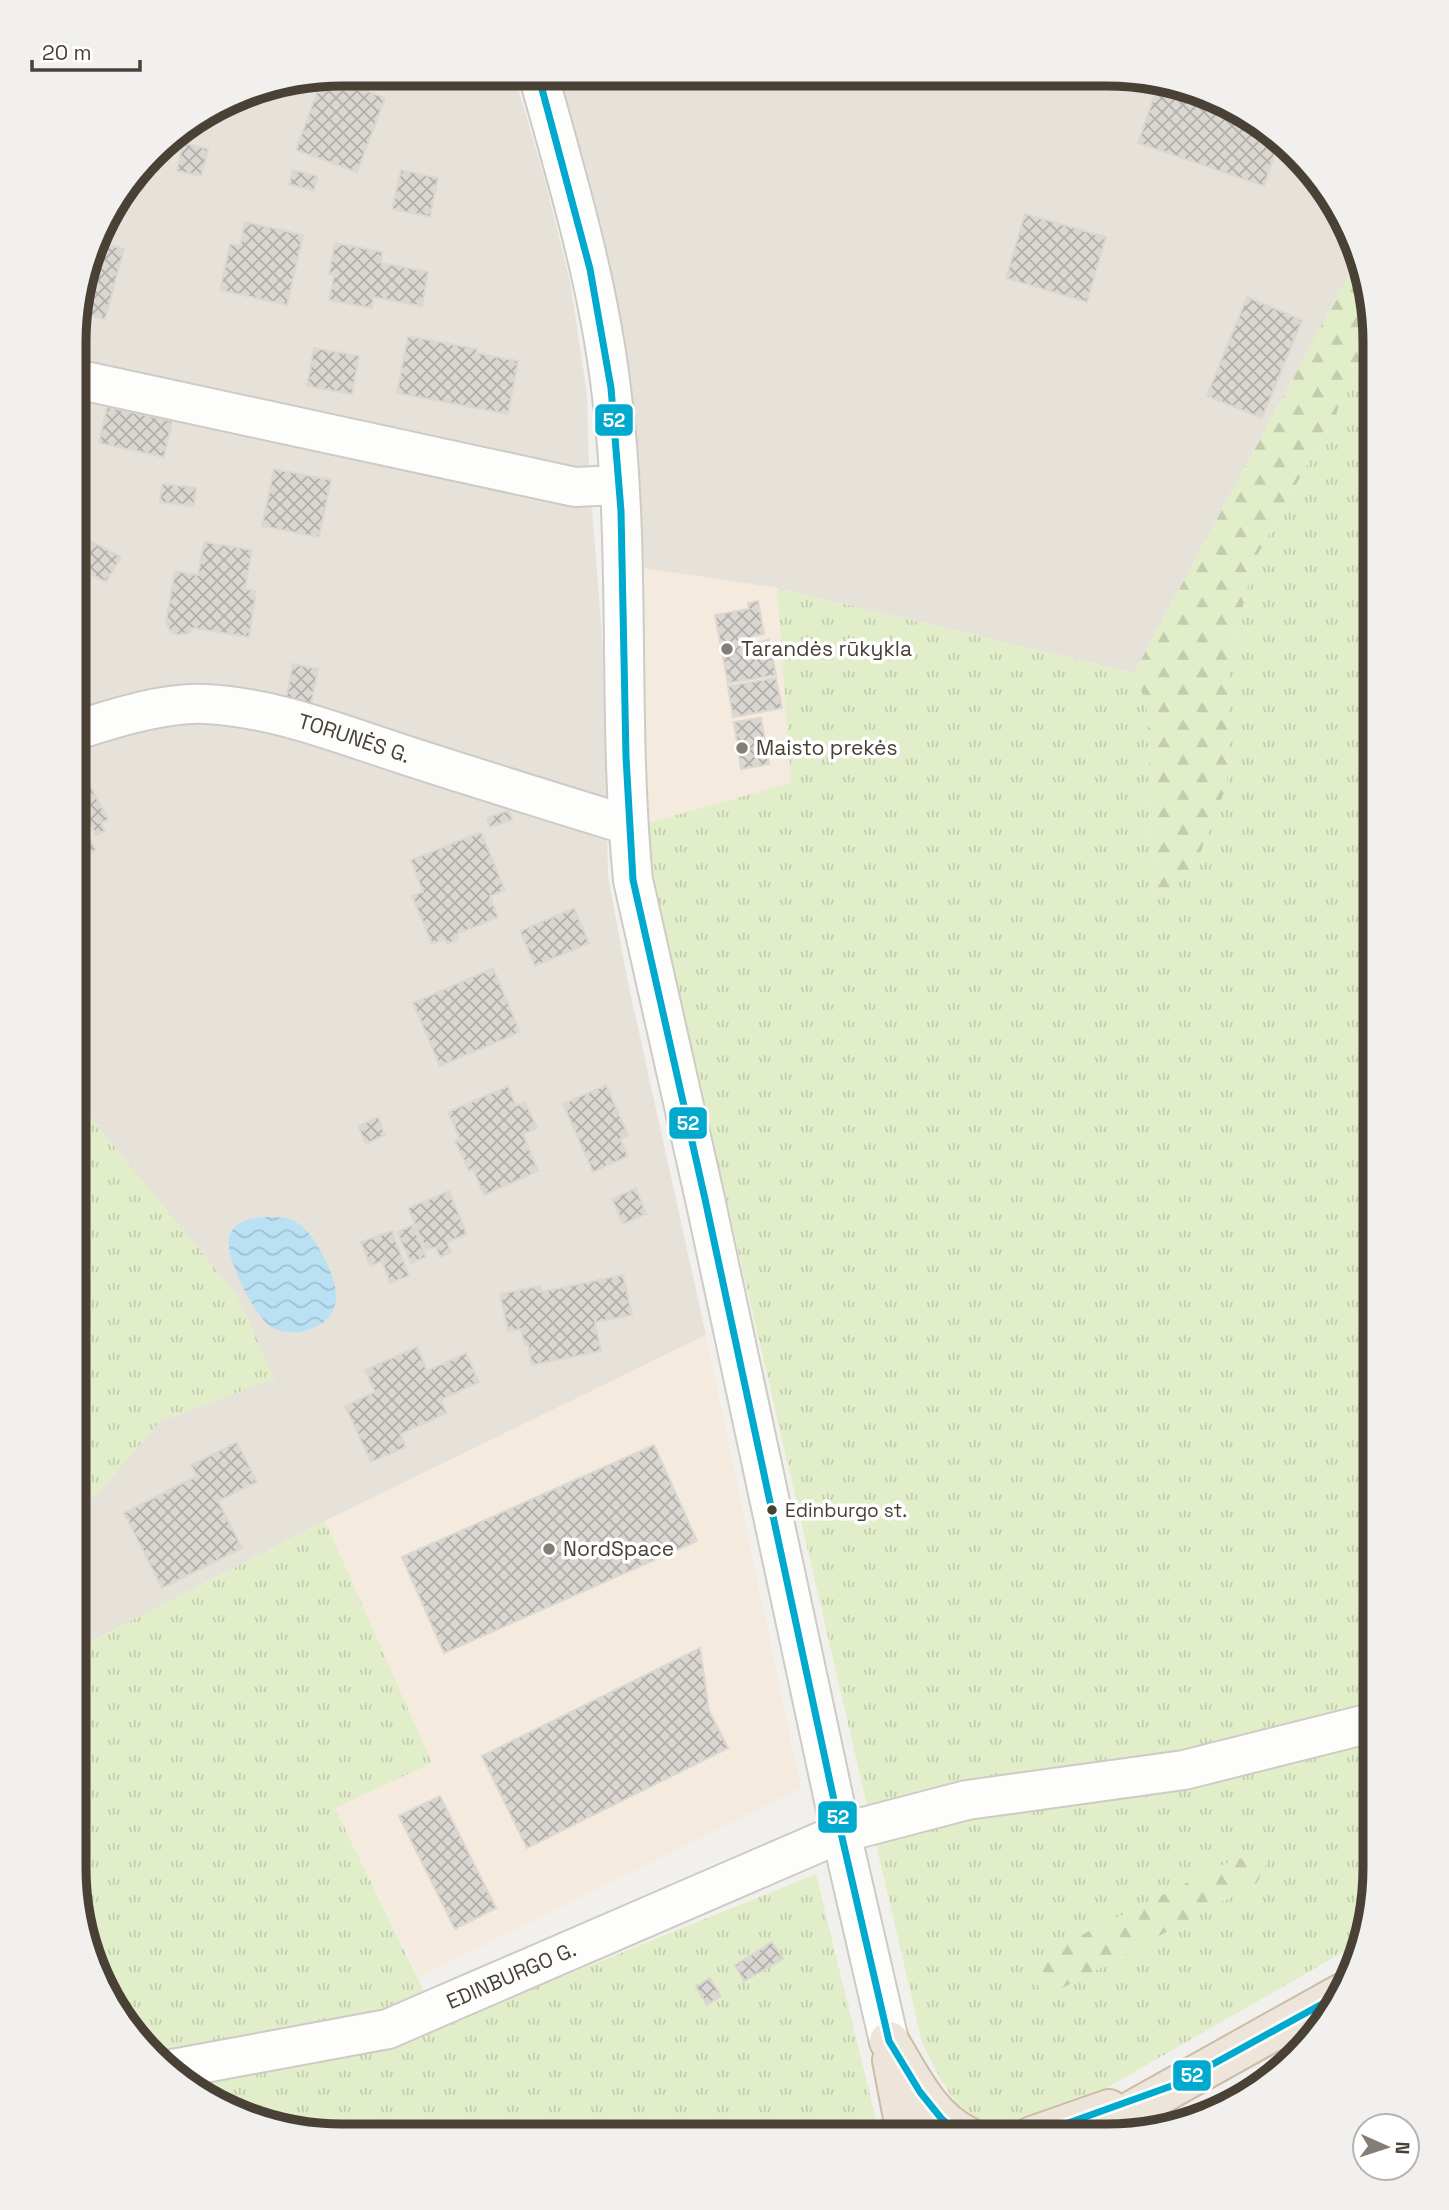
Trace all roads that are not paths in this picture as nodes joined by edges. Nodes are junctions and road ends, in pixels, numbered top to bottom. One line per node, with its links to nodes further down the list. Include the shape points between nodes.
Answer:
1 (541, 86): 3 (street, via 586,244 611,389)
2 (86, 381): 3 (street, via 575,487)
3 (619, 485): 5 (street)
4 (86, 727): 5 (street, TORUNĖS G., via 166,707 203,704 248,709 320,726)
5 (628, 825): 7 (street, via 633,880)
6 (1363, 1725): 7 (street, EDINBURGO G., via 1184,1770 967,1800)
7 (841, 1833): 9 (street); 10 (street, EDINBURGO G., via 388,2029)
8 (1325, 2002): 11 (highway)
9 (889, 2040): 12 (highway); 13 (highway, via 920,2092)
10 (181, 2067)
11 (1177, 2084): 14 (highway); 15 (highway)
12 (904, 2124)
13 (948, 2124)
14 (1065, 2124)
15 (1107, 2124)

